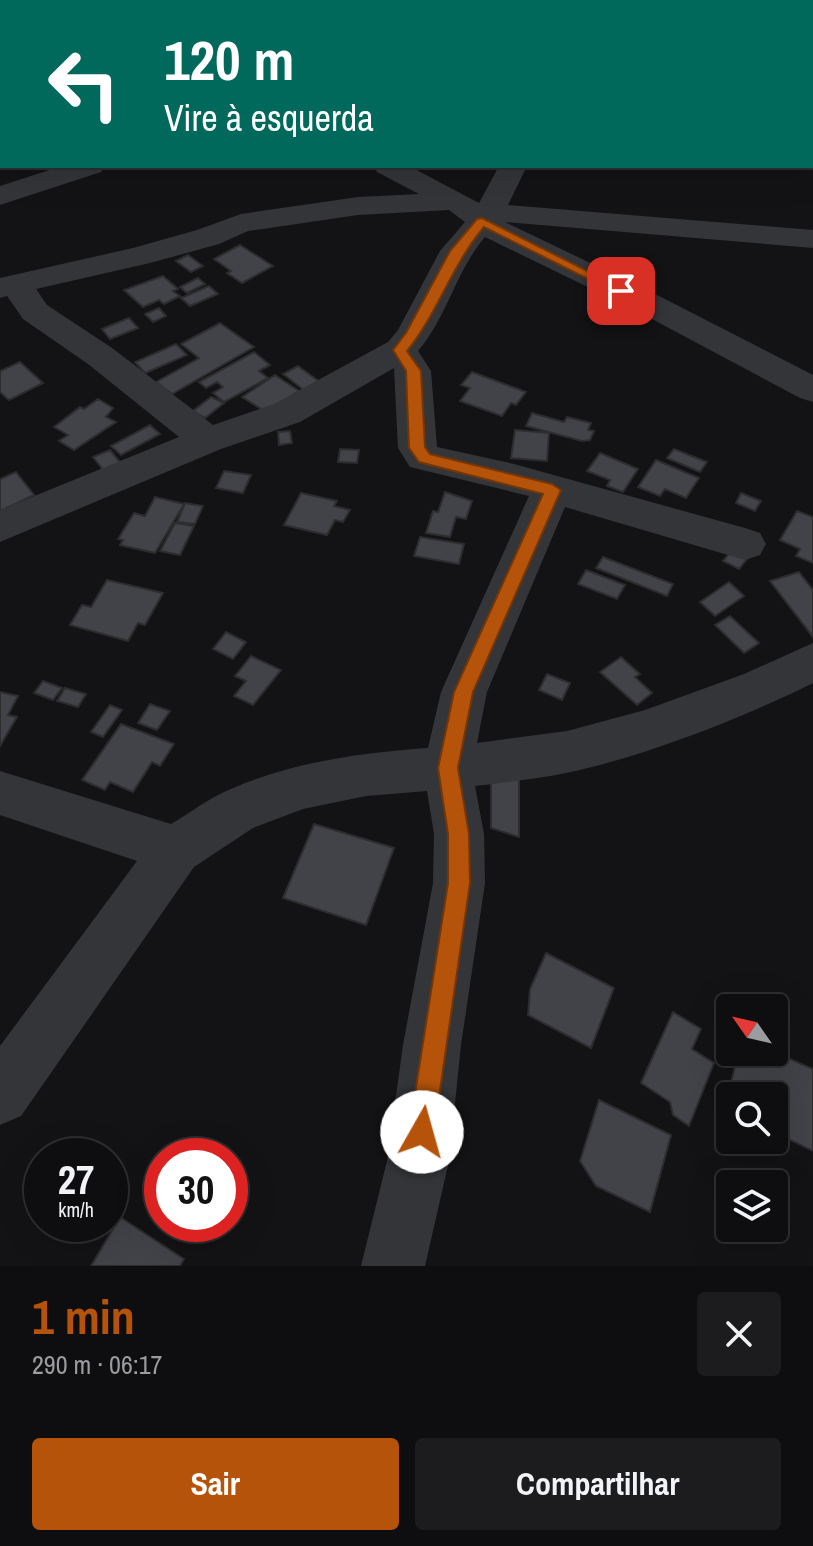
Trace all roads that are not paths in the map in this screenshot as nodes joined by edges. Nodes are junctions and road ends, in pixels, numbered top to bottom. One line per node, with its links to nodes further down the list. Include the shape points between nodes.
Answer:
1 (14, 168): 5 (street)
2 (86, 168): 5 (street)
3 (391, 168): 7 (street)
4 (511, 168): 7 (street)
5 (43, 184): 6 (street)
6 (0, 196)
7 (476, 212): 8 (street); 9 (street, via 358,206 241,223 208,237); 10 (street, via 413,335); 11 (street)
8 (813, 239)
9 (8, 287): 12 (street)
10 (400, 350): 12 (street, via 287,413); 13 (street, via 413,371 417,448 424,458)
11 (813, 390)
12 (208, 440): 14 (street)
13 (552, 490): 15 (street); 17 (street, via 464,692)
14 (0, 527)
15 (745, 544)
16 (813, 662): 17 (street, via 760,688 645,730 567,752)
17 (448, 768): 19 (street, via 366,774 303,787 236,811); 21 (street, via 459,834 459,883 418,1161)
18 (0, 793): 19 (street)
19 (176, 850): 20 (street)
20 (0, 1095)
21 (393, 1266)

